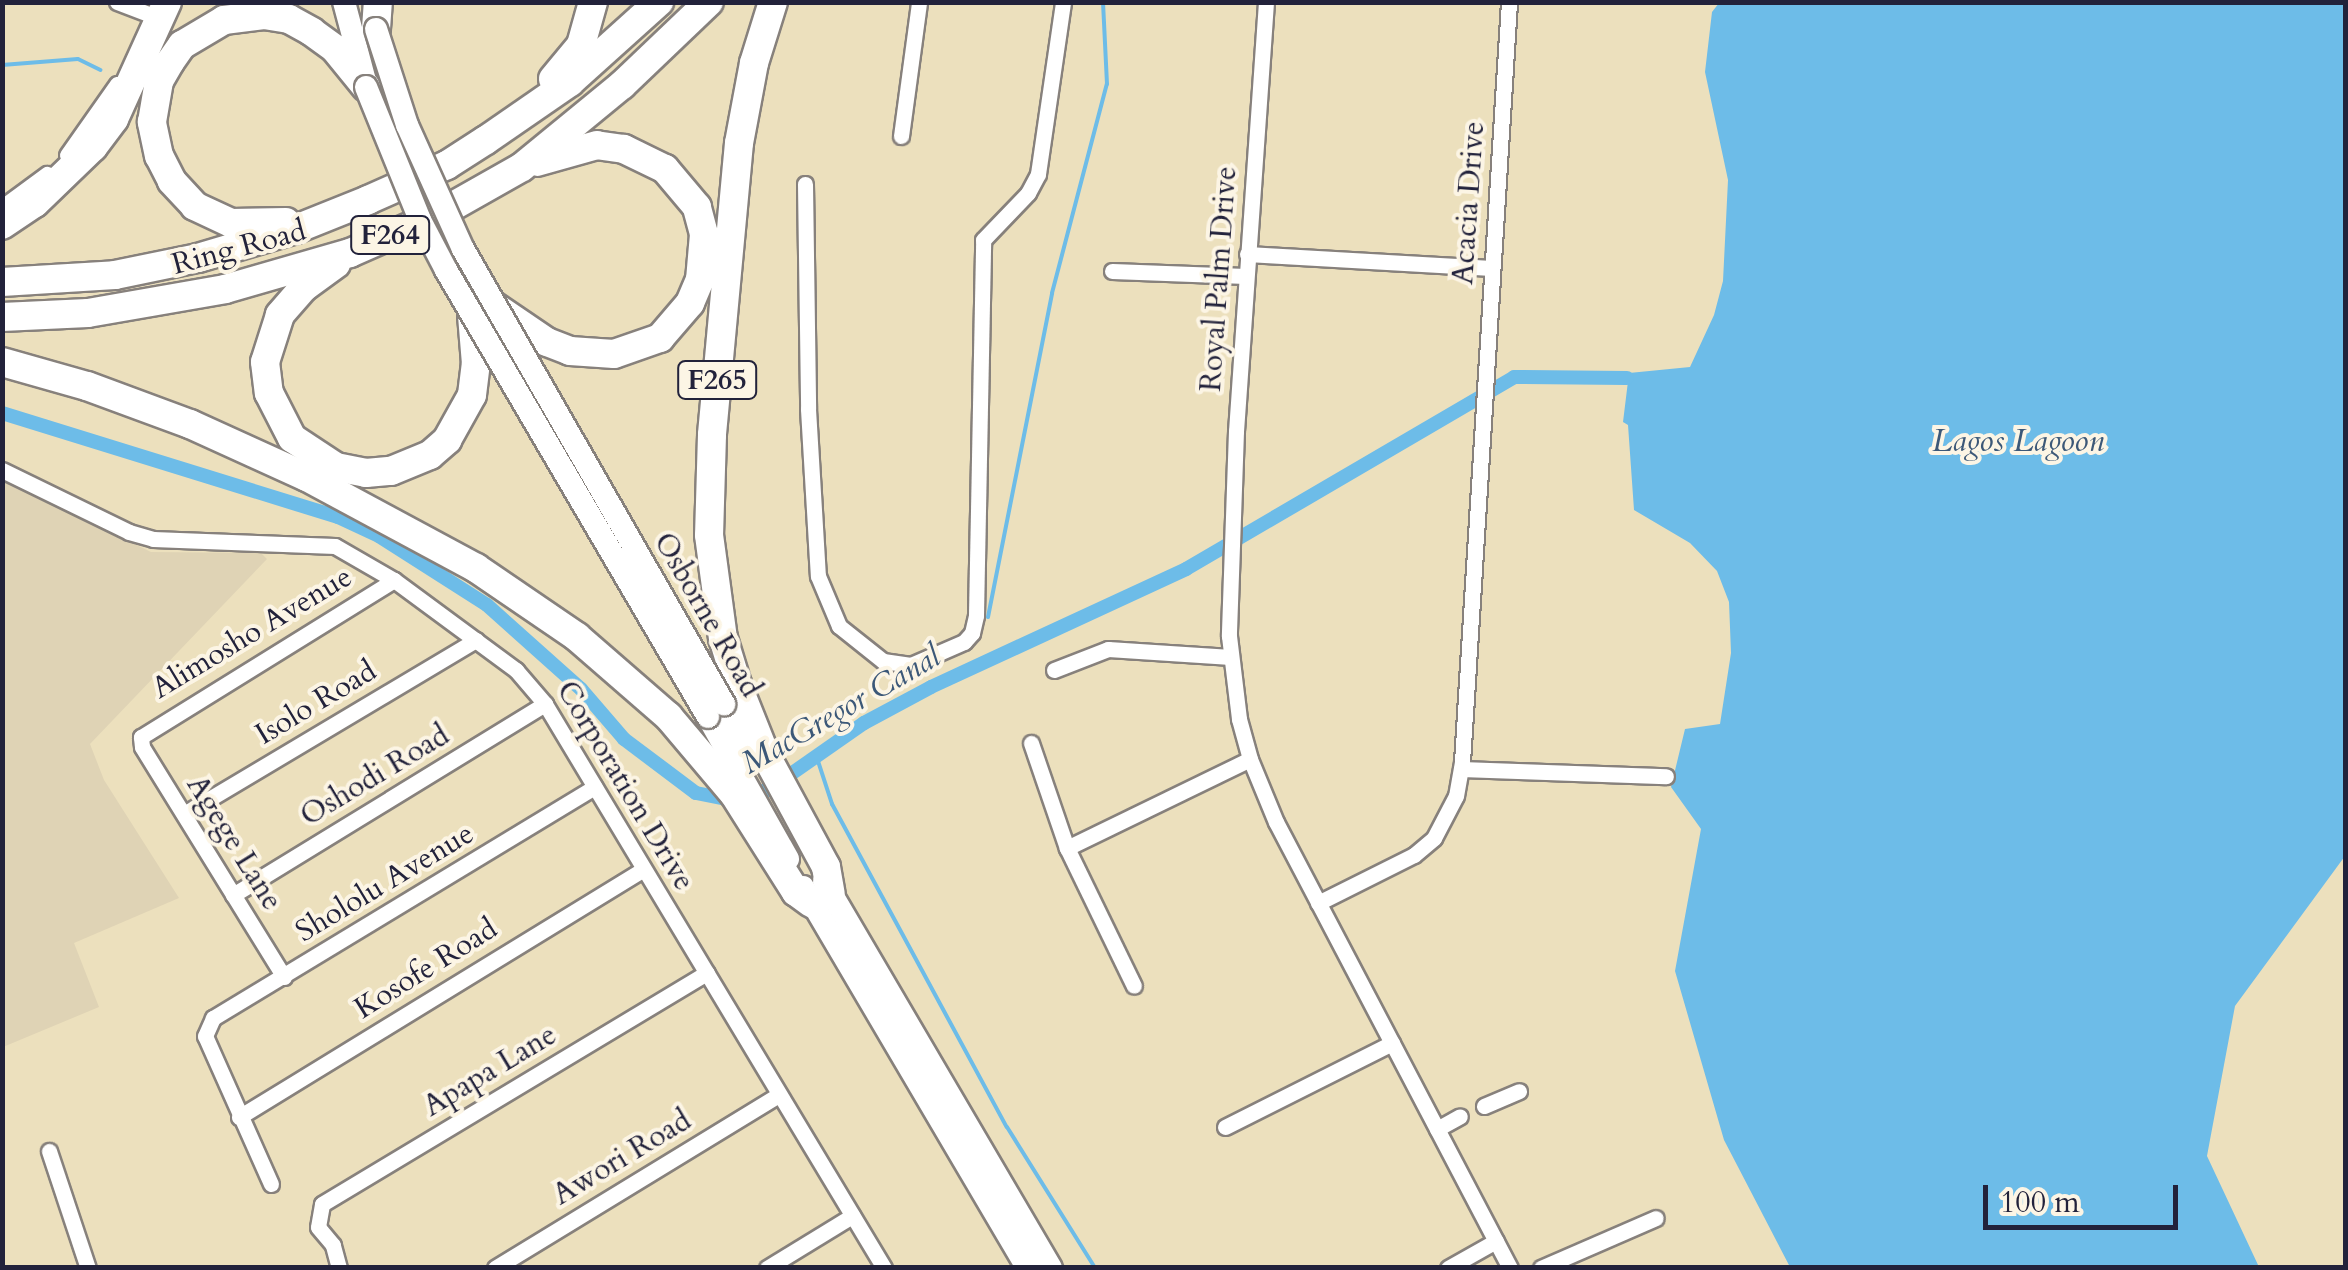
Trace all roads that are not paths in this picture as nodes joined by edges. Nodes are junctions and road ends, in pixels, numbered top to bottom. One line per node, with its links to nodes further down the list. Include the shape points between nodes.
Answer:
1 (117, 2): 11 (street)
2 (344, 2): 13 (main road, Osborne Road)
3 (593, 2): 14 (highway, via 581,46)
4 (660, 2): 14 (highway, Ring Road / F264, via 610,50)
5 (709, 2): 16 (highway, Ring Road / F264)
6 (772, 2): 39 (highway, F265, via 739,144 712,435 709,535)
7 (918, 2): 15 (street)
8 (1062, 2): 17 (street, via 1038,174 983,240 972,634 910,665 883,661 839,626 818,576)
9 (1266, 2): 22 (street, Royal Palm Drive)
10 (1509, 2): 23 (street, Acacia Drive)
11 (156, 6): 18 (street, via 86,133 38,182); 20 (highway, via 135,78 103,134 66,176)
12 (375, 11): 27 (main road, Osborne Road, bridge, via 421,160)
13 (366, 87): 19 (highway, F265, via 335,49 289,19 244,16 200,32 170,62 155,98 154,140 164,169 194,206 231,223); 27 (main road, Osborne Road / F265, bridge, via 420,220)
14 (518, 118): 19 (highway, Ring Road / F264, via 447,165)
15 (901, 136)
16 (522, 167): 21 (highway, Ring Road / F264, via 439,214); 27 (highway, via 578,148 624,148 649,158 697,207 704,234 700,280 675,324 641,348 614,354 570,350)
17 (804, 184)
18 (2, 207)
19 (322, 217): 26 (highway, Ring Road / F264, via 265,240 115,275)
20 (2, 224)
21 (350, 252): 27 (highway, via 304,287 280,316 265,362 276,414 292,438 336,467 391,471 447,440 472,394); 28 (highway, Ring Road / F264, via 170,300)
22 (1247, 254): 23 (street); 25 (street, Royal Palm Drive)
23 (1492, 268): 40 (street, Acacia Drive)
24 (1112, 271): 25 (street)
25 (1246, 276): 33 (street, Royal Palm Drive)
26 (2, 282)
27 (483, 310): 39 (main road, Osborne Road / F265, bridge)
28 (2, 317)
29 (2, 362): 39 (highway, via 190,424 307,476 476,568)
30 (2, 470): 31 (street, Corporation Drive, via 153,539 315,542 355,555)
31 (394, 580): 32 (street, Corporation Drive); 36 (street, Alimosho Avenue)
32 (476, 640): 35 (street, Corporation Drive, via 516,670); 43 (street, Isolo Road)
33 (1231, 657): 34 (street, via 1108,649); 38 (street, Royal Palm Drive)
34 (1054, 670)
35 (545, 704): 42 (street, Corporation Drive); 47 (street, Oshodi Road)
36 (141, 737): 43 (street, Agege Lane)
37 (1032, 743): 45 (street)
38 (1250, 759): 45 (street); 49 (street, Royal Palm Drive)
39 (746, 766): 44 (highway); 44 (highway, F265)
40 (1460, 769): 41 (street); 49 (street, Acacia Drive, via 1456,796 1434,838 1414,855)
41 (1666, 776)
42 (594, 786): 46 (street, Corporation Drive); 51 (street, Shololu Avenue)
43 (184, 814): 47 (street, Agege Lane)
44 (778, 821): 48 (highway, F265, via 826,867); 48 (highway, via 796,892)
45 (1066, 848): 52 (street)
46 (643, 869): 50 (street, Corporation Drive); 57 (street, Kosofe Road)
47 (233, 895): 51 (street, Agege Lane)
48 (822, 899): 71 (main road, F265); 72 (main road, F265)
49 (1318, 902): 53 (street, Royal Palm Drive)
50 (707, 973): 55 (street, Corporation Drive); 67 (street, Apapa Lane, via 322,1204 318,1227)
51 (284, 977): 57 (street, Shololu Avenue, via 205,1027)
52 (1134, 986)
53 (1392, 1043): 59 (street); 60 (street, Royal Palm Drive)
54 (1519, 1090): 56 (street)
55 (778, 1095): 63 (street, Corporation Drive); 68 (street, Awori Road)
56 (1484, 1106)
57 (239, 1116): 62 (street)
58 (1460, 1116): 60 (street)
59 (1225, 1127)
60 (1437, 1129): 65 (street, Royal Palm Drive)
61 (48, 1151): 66 (street)
62 (271, 1184)
63 (852, 1216): 69 (street); 70 (street, Corporation Drive)
64 (1656, 1218): 75 (street)
65 (1496, 1241): 73 (street); 74 (street, Royal Palm Drive)
66 (88, 1268)
67 (338, 1268)
68 (495, 1268)
69 (768, 1268)
70 (884, 1268)
71 (1027, 1268)
72 (1050, 1268)
73 (1448, 1268)
74 (1510, 1268)
75 (1541, 1268)

